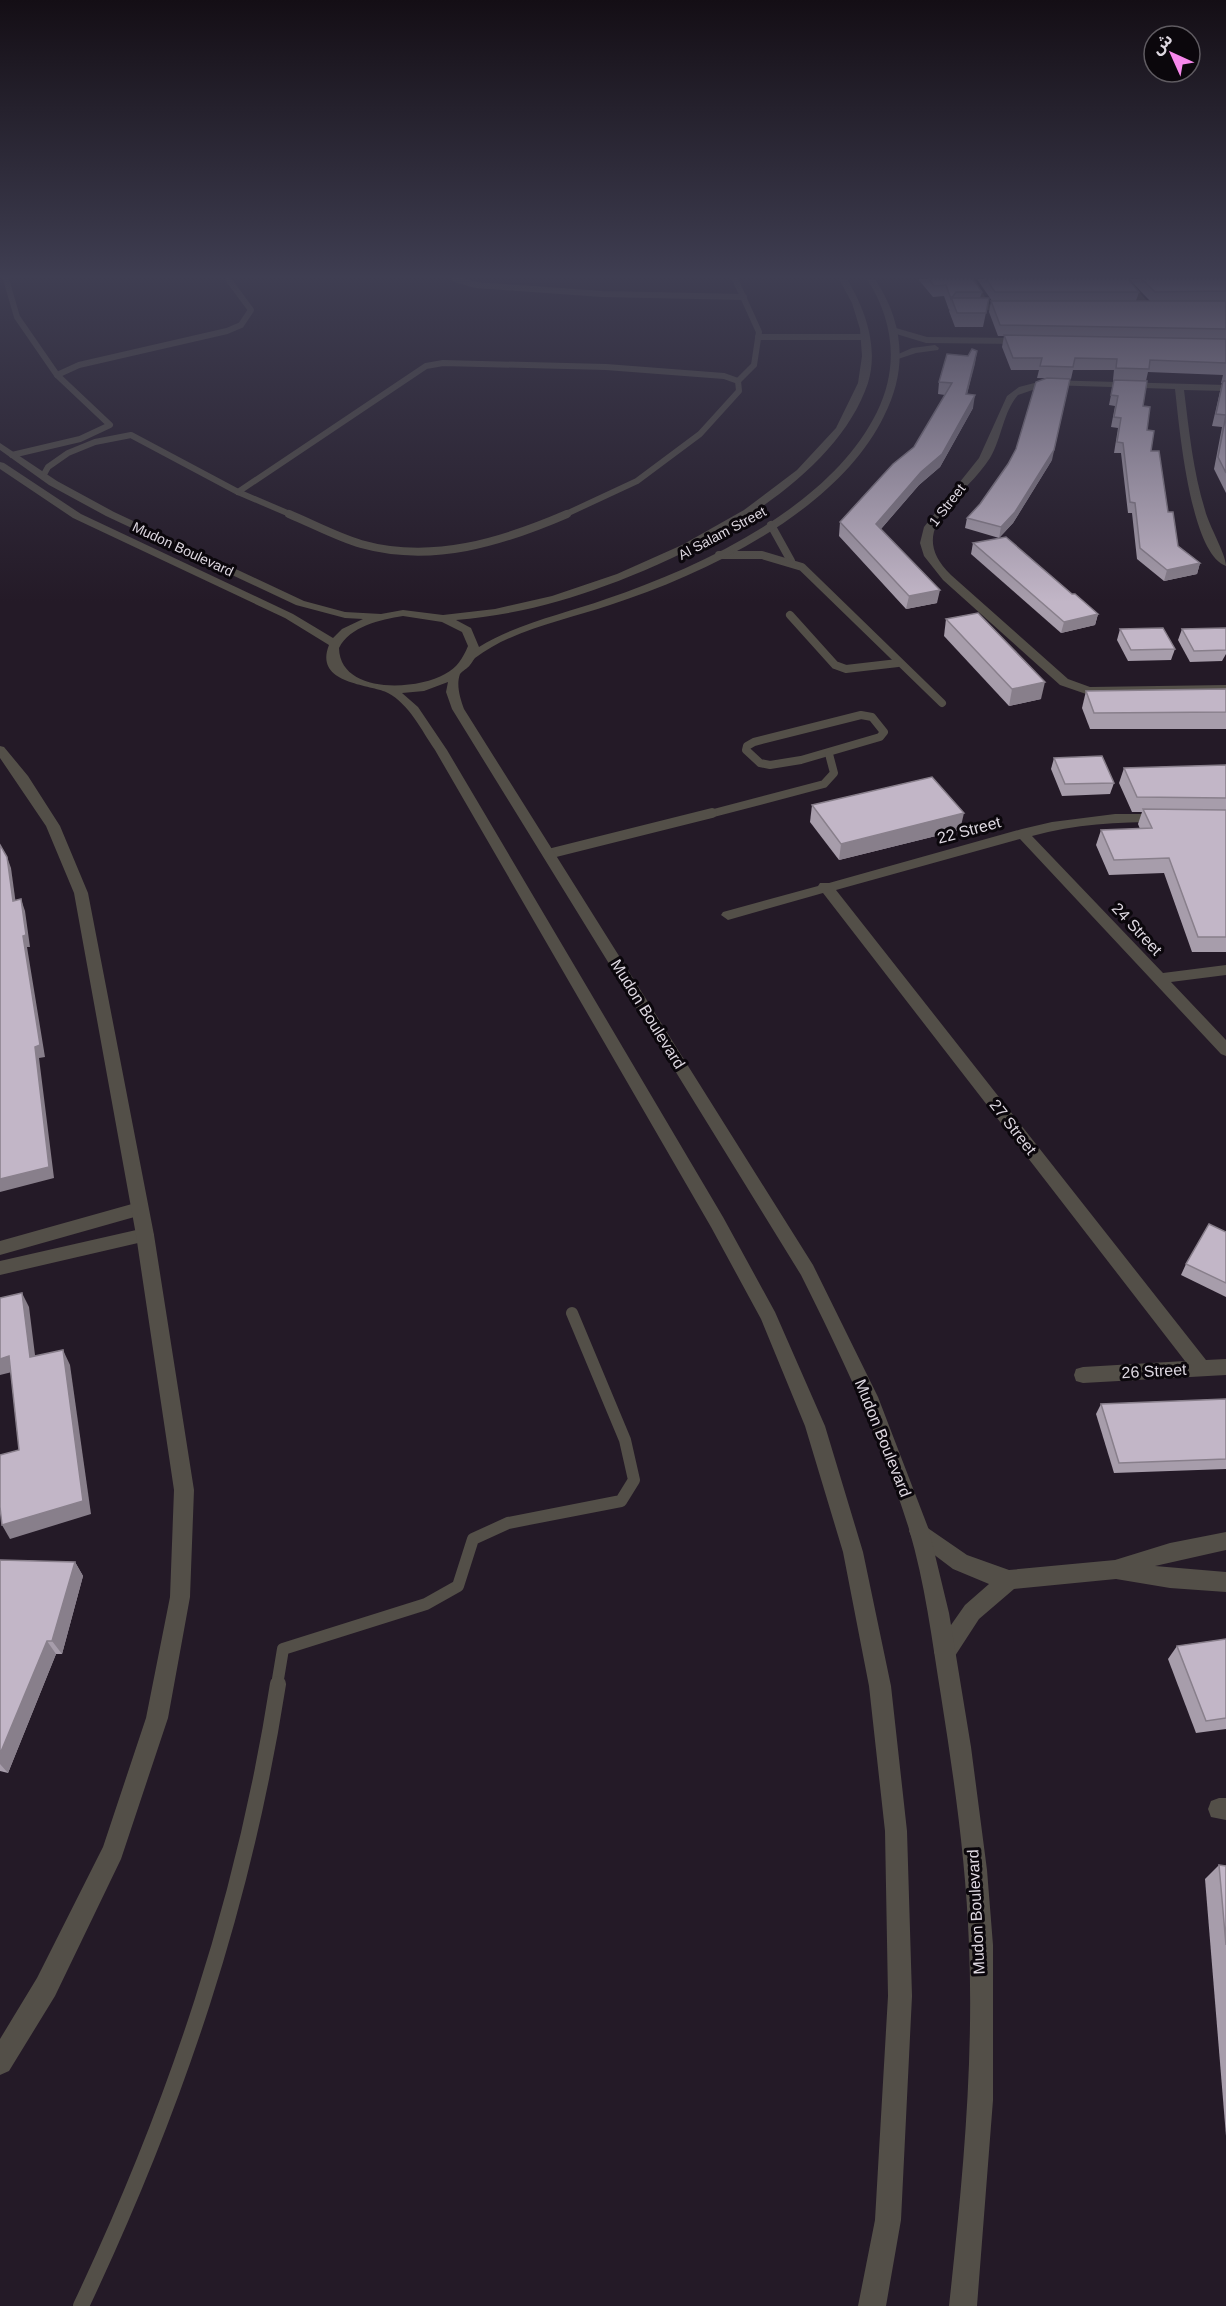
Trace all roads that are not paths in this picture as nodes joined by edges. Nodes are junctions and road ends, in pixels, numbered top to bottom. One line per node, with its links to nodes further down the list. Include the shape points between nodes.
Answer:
1 (70, 387): 11 (lane, via 109,426 66,443)
2 (395, 387): 14 (lane)
3 (739, 387): 14 (lane, via 739,391 700,434 637,481 564,515 458,550 411,553 361,544)
4 (861, 387): 23 (street, Al Salam Street, via 843,425 802,470 738,518 652,562 591,586 502,613)
5 (892, 387): 15 (street, Al Salam Street, via 873,431 811,497)
6 (1032, 387): 29 (street, 1 Street, via 1022,389 1006,404 995,441 984,459 930,524 925,538 927,552 944,574 1064,682 1089,691)
7 (1179, 387): 16 (street, via 1191,484)
8 (1204, 387): 9 (street, 1 Street)
9 (1226, 388)
10 (0, 446): 11 (street, Mudon Boulevard)
11 (12, 455): 13 (street, Mudon Boulevard)
12 (0, 465): 24 (street, Mudon Boulevard, via 77,516 289,616)
13 (43, 476): 14 (lane, via 46,466 65,454 119,435 131,435); 22 (street, Mudon Boulevard, via 110,514 300,603 337,614)
14 (237, 492)
15 (771, 525): 18 (street, Al Salam Street); 19 (lane)
16 (1211, 541): 17 (street); 20 (street, via 1217,558)
17 (1226, 555)
18 (716, 556): 19 (lane, via 734,553); 25 (street, Al Salam Street, via 626,596 509,634)
19 (791, 561): 26 (lane, via 802,567)
20 (1226, 563)
21 (790, 615): 26 (lane, via 835,665 846,669)
22 (381, 617): 23 (street, Al Salam Street, via 403,614); 24 (street, via 353,628)
23 (445, 618): 25 (street, via 474,640)
24 (335, 644): 28 (street, via 334,663 349,679)
25 (474, 654): 27 (street, Al Salam Street)
26 (898, 663): 30 (lane)
27 (455, 675): 28 (street, via 436,683); 35 (street, Mudon Boulevard, via 454,700)
28 (391, 689): 57 (street, via 414,710 438,744 769,1317 815,1426 853,1552 880,1686 896,1832 900,1972 888,2220)
29 (1226, 689)
30 (942, 704)
31 (0, 750): 41 (street, via 52,826 81,893)
32 (830, 754): 32 (lane, via 768,765 756,762 746,750 754,742 861,715 872,717 884,732 880,737); 35 (lane, via 834,773 824,784 581,849)
33 (1181, 818): 34 (street, 22 Street, via 1083,821)
34 (1022, 832): 36 (street, 22 Street); 39 (street, 24 Street)
35 (548, 854): 49 (street, Mudon Boulevard, via 807,1270 867,1394)
36 (825, 886): 37 (street, 22 Street); 47 (street, 27 Street)
37 (728, 915)
38 (1226, 970): 39 (street)
39 (1159, 979): 40 (street, 24 Street)
40 (1226, 1050)
41 (139, 1209): 42 (street); 43 (street)
42 (145, 1235): 44 (street); 55 (street, via 184,1490 180,1597 158,1718 113,1851 46,1987)
43 (0, 1248)
44 (0, 1268)
45 (572, 1314): 56 (lane, via 625,1440 634,1480 621,1501 508,1523 473,1539 458,1586 426,1604 283,1649 262,1782 198,2022 143,2170)
46 (1226, 1367): 47 (street, 26 Street)
47 (1201, 1368): 48 (street, 26 Street)
48 (1083, 1375)
49 (919, 1531): 52 (street, via 960,1562); 54 (street, Mudon Boulevard)
50 (1226, 1541): 51 (street, via 1170,1552)
51 (1115, 1570): 52 (street); 53 (street)
52 (1009, 1580): 54 (street, via 972,1612)
53 (1226, 1582)
54 (945, 1652): 58 (street, Mudon Boulevard, via 964,1769 978,1896 981,2037 975,2193)
55 (0, 2062)
56 (81, 2306)
57 (872, 2306)
58 (963, 2306)

